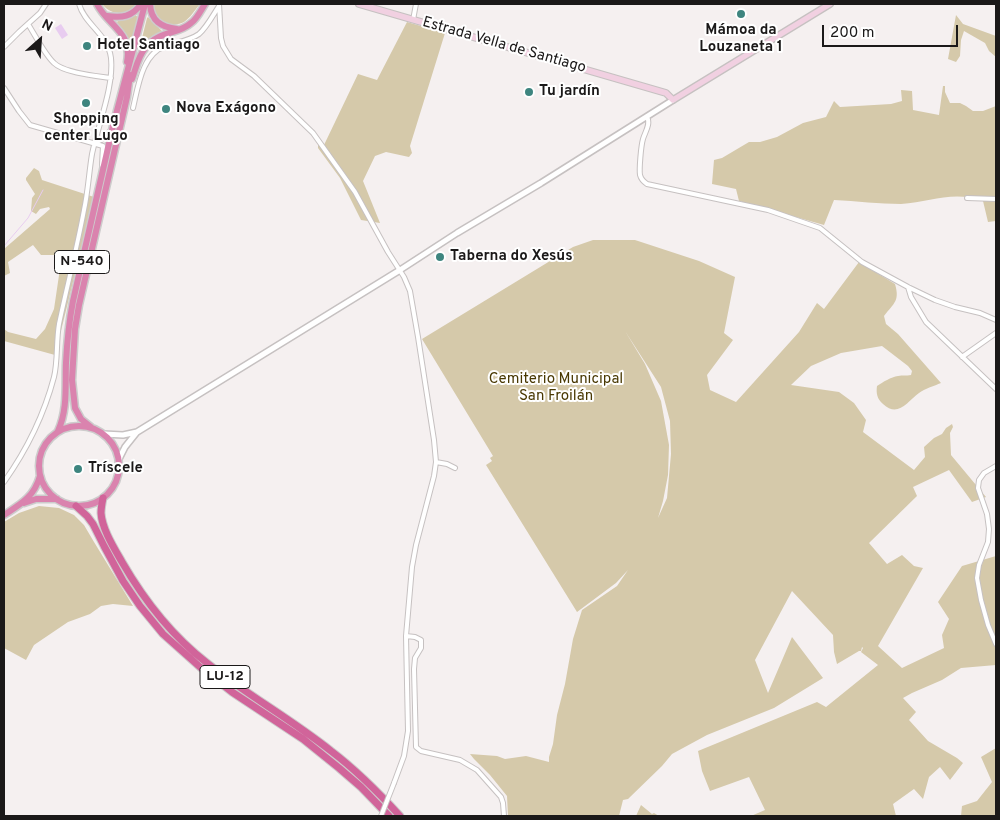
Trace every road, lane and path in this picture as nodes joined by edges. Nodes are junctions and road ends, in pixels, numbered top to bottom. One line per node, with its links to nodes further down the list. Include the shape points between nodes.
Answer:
1 (46, 4): 14 (street)
2 (79, 4): 17 (street, via 108,47)
3 (97, 4): 12 (highway)
4 (141, 4): 12 (highway, via 130,15 119,18)
5 (145, 4): 19 (highway, N-540)
6 (150, 4): 15 (highway, via 153,18 160,25)
7 (204, 4): 15 (highway, via 191,24)
8 (359, 4): 13 (main road, Estrada Vella de Santiago)
9 (416, 4): 13 (street)
10 (219, 5): 21 (street, via 198,35 160,48 146,61); 28 (street, via 221,38 231,59 254,76 313,133 355,192)
11 (826, 5): 20 (main road)
12 (106, 15): 19 (highway, via 120,31 128,48)
13 (413, 20): 20 (main road, Estrada Vella de Santiago, via 666,93)
14 (28, 24): 16 (street); 17 (street, via 54,64 63,69)
15 (180, 30): 19 (highway, via 166,33 147,46 139,57)
16 (4, 47)
17 (111, 78): 24 (street)
18 (4, 88): 24 (street, via 30,125)
19 (124, 96): 23 (highway, N-540); 34 (highway, N-540, via 75,329 72,380 75,408)
20 (674, 100): 22 (street)
21 (133, 108)
22 (647, 117): 28 (street); 29 (street, via 649,124 642,142 639,174 647,184 768,210 820,228 862,262)
23 (113, 126): 24 (street, via 105,138); 25 (highway, N-540)
24 (95, 143): 25 (street, via 103,146); 43 (street, via 59,327 55,376 34,432)
25 (102, 172): 35 (highway, N-540, via 71,310 65,412)
26 (967, 198): 27 (street)
27 (996, 199)
28 (400, 270): 36 (street); 39 (street, via 410,291 417,327)
29 (908, 287): 30 (street, via 934,300); 32 (street, via 926,322)
30 (996, 320)
31 (996, 333): 32 (street)
32 (962, 357): 33 (street)
33 (996, 389)
34 (91, 428): 35 (highway, N-540, via 74,426); 37 (highway, N-540)
35 (58, 431): 42 (highway, N-540, via 42,450)
36 (137, 432): 37 (street); 38 (street)
37 (104, 434): 38 (highway, via 114,445)
38 (119, 459): 44 (highway, via 116,481)
39 (436, 462): 41 (street); 49 (street, via 412,567)
40 (996, 466): 50 (street, via 979,480 978,488 988,514 989,529 977,578)
41 (455, 468)
42 (40, 474): 45 (highway, via 46,488); 46 (highway, N-540, via 38,483)
43 (4, 482)
44 (103, 498): 47 (highway, via 85,506); 53 (highway, LU-12, via 101,513 113,547 154,610 183,642 238,686 346,763)
45 (57, 499): 46 (highway, N-540); 47 (highway, N-540)
46 (23, 503): 48 (highway, N-540)
47 (76, 506): 52 (highway, LU-12, via 90,520 123,581 163,634 232,692 339,768)
48 (4, 515)
49 (406, 636): 51 (street, bridge, via 408,731 404,756); 54 (street, via 420,640 421,648 415,658 414,669 416,747 420,751 460,760 477,770 500,797)
50 (996, 644)
51 (381, 816)
52 (389, 816)
53 (400, 816)
54 (504, 816)

